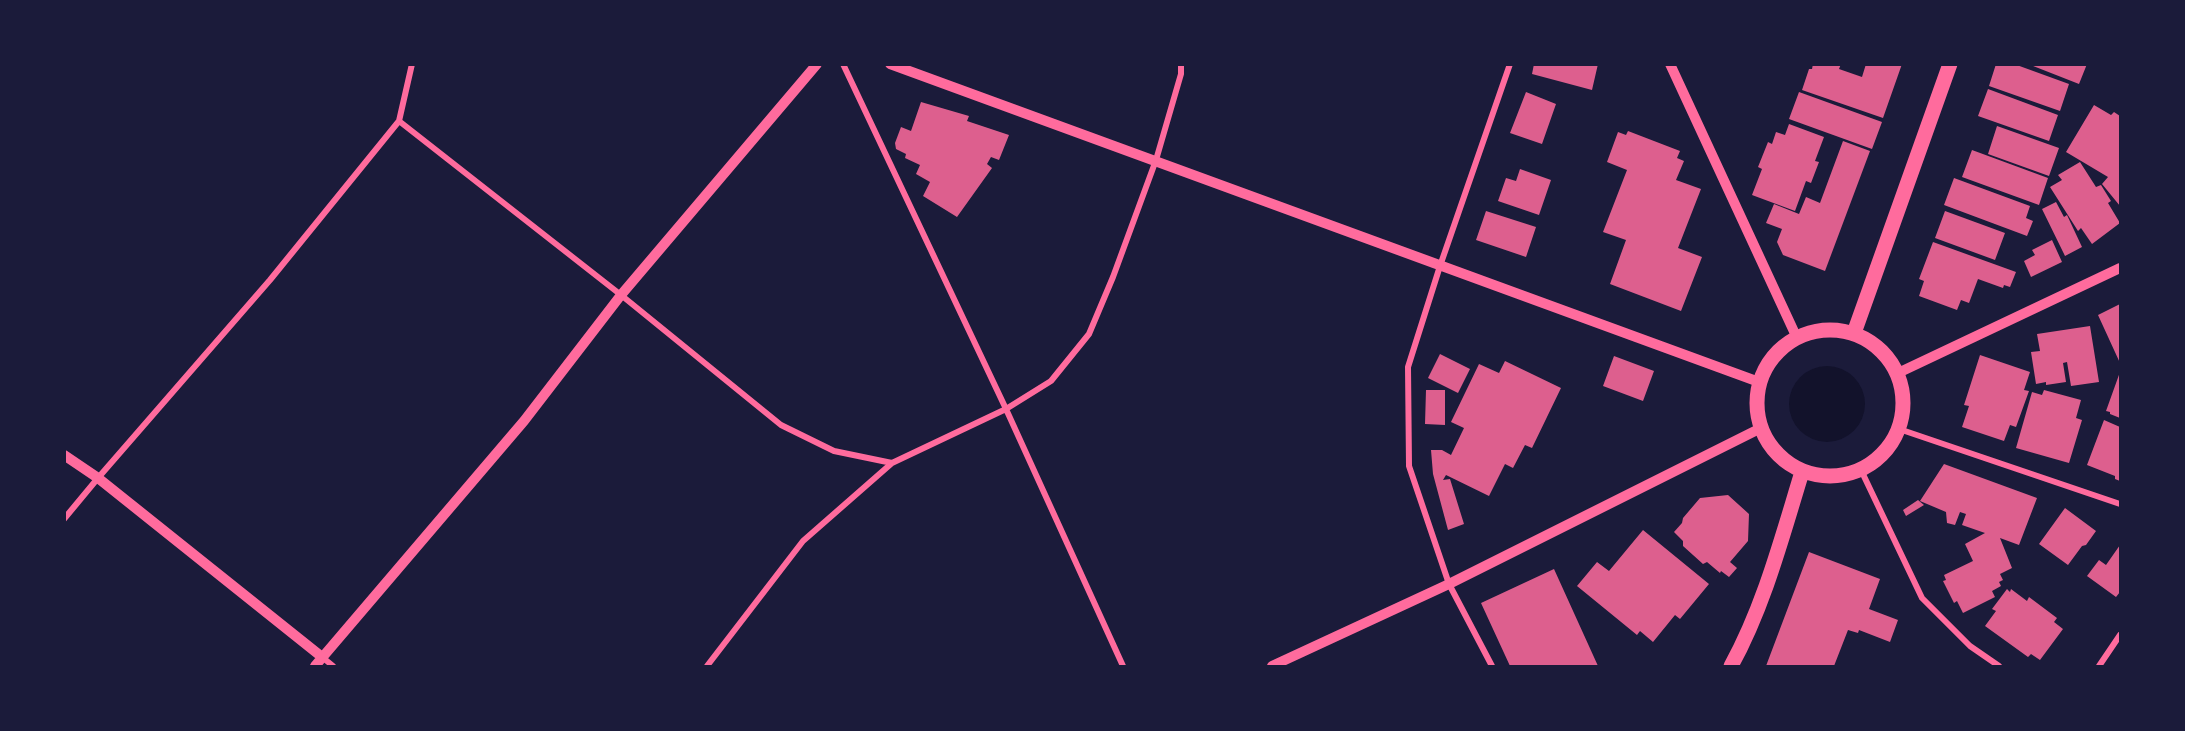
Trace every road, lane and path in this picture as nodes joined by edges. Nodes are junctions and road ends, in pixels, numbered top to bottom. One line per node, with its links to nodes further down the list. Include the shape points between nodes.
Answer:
1 (412, 64): 9 (street)
2 (817, 64): 13 (street)
3 (843, 64): 18 (street)
4 (890, 64): 10 (street)
5 (1181, 64): 10 (street)
6 (1510, 64): 11 (street)
7 (1670, 64): 15 (street)
8 (1950, 64): 14 (main road)
9 (399, 121): 13 (street); 25 (street, via 270,280)
10 (1156, 160): 11 (street); 18 (street, via 1089,334 1051,381)
11 (1440, 266): 17 (street); 28 (street, via 1408,367 1409,466)
12 (2121, 267): 16 (street)
13 (621, 295): 22 (street, via 781,425 834,451); 30 (street, via 524,421)
14 (1854, 333): 15 (main road, via 1831,329); 16 (main road, via 1875,344)
15 (1797, 338): 17 (main road, via 1774,355)
16 (1898, 373): 20 (main road, via 1904,398)
17 (1759, 382): 19 (main road, via 1756,405)
18 (1006, 409): 22 (street); 34 (street)
19 (1761, 428): 24 (main road, via 1785,462); 28 (street)
20 (1899, 429): 23 (main road, via 1884,453); 26 (street)
21 (64, 455): 25 (street)
22 (892, 464): 33 (street, via 803,542)
23 (1861, 470): 24 (main road, via 1825,477); 38 (street, via 1922,598 1970,646)
24 (1802, 472): 37 (main road, via 1753,619)
25 (98, 478): 27 (street); 30 (street)
26 (2121, 504)
27 (64, 519)
28 (1449, 584): 35 (street); 36 (street)
29 (2121, 636): 39 (street)
30 (322, 657): 31 (street); 32 (street)
31 (315, 666)
32 (333, 666)
33 (707, 666)
34 (1123, 666)
35 (1272, 666)
36 (1492, 666)
37 (1731, 666)
38 (1999, 666)
39 (2100, 666)

